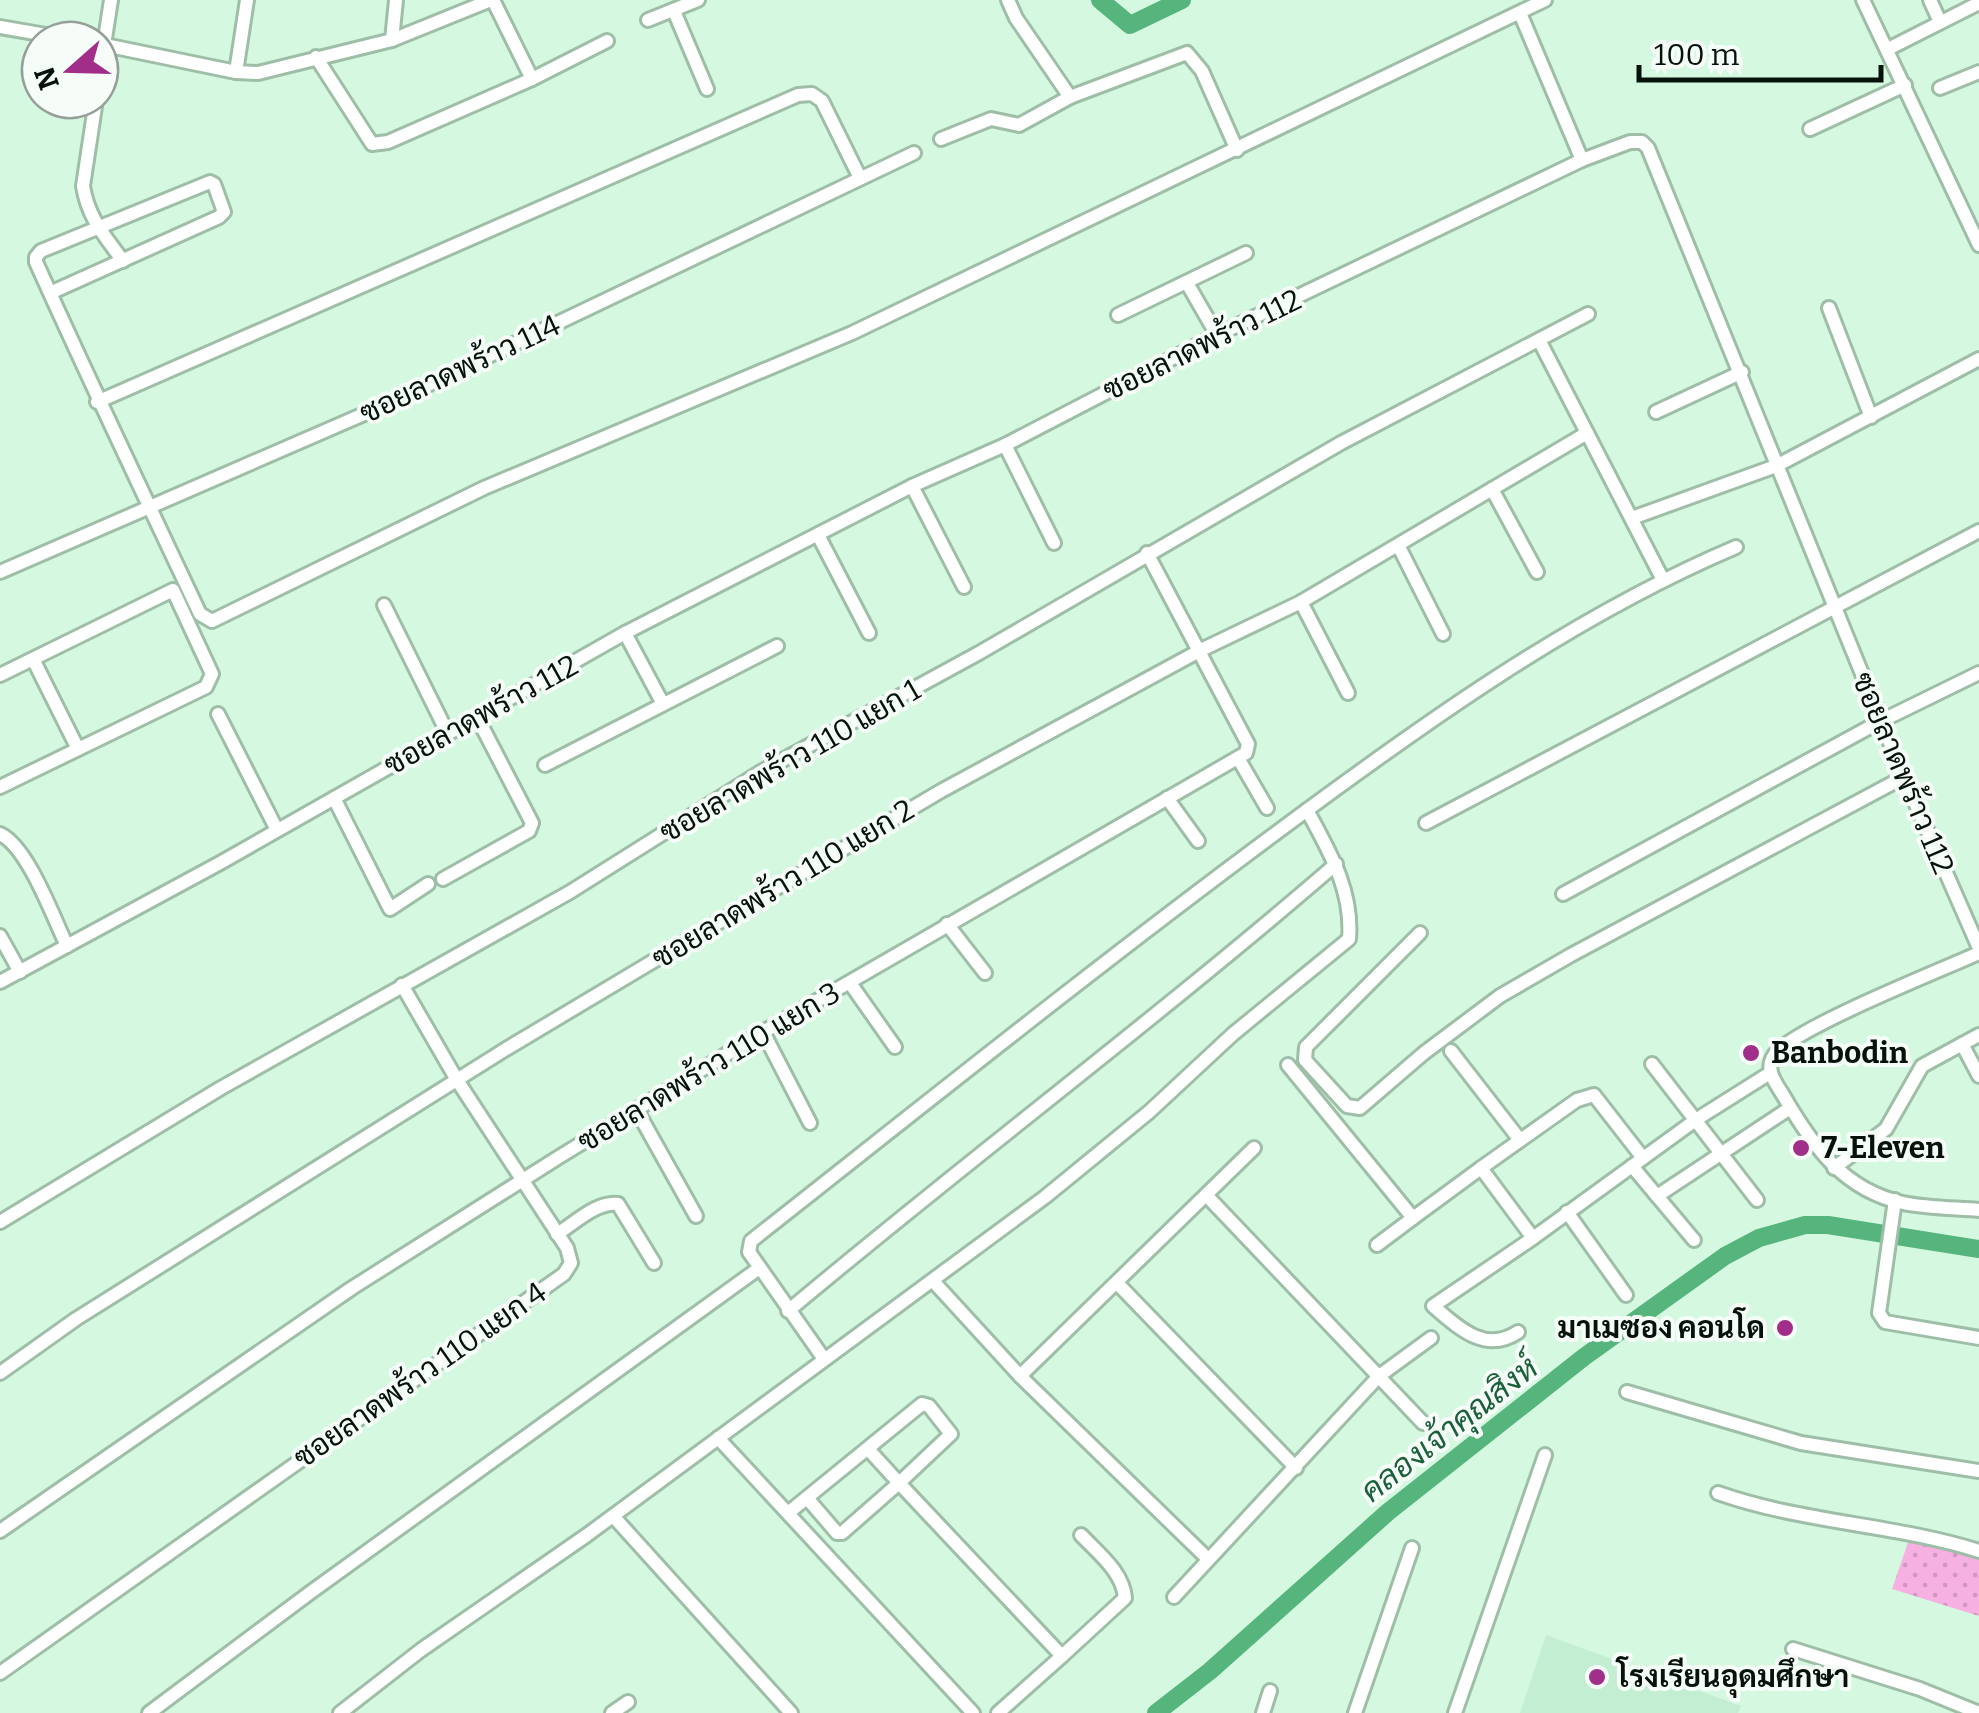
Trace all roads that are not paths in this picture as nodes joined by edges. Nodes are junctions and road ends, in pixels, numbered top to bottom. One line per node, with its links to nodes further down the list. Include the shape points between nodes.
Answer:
1 (246, 0): 19 (street)
2 (396, 0): 14 (street)
3 (492, 0): 14 (street); 21 (street)
4 (698, 0): 10 (street)
5 (1008, 0): 26 (street)
6 (1545, 0): 11 (street)
7 (1863, 0): 17 (street)
8 (1930, 0): 13 (street)
9 (1979, 3): 13 (street)
10 (674, 11): 12 (street); 24 (street)
11 (1520, 13): 30 (street); 32 (street)
12 (648, 20)
13 (1940, 22): 17 (street)
14 (392, 40): 18 (street)
15 (608, 41): 21 (street)
16 (120, 48): 19 (street)
17 (1888, 49): 22 (street)
18 (316, 58): 19 (street); 21 (street, via 372,144)
19 (236, 72)
20 (1976, 74): 23 (street); 25 (street)
21 (532, 79)
22 (1905, 85): 28 (street); 35 (street)
23 (1940, 88)
24 (707, 90)
25 (1979, 91)
26 (1070, 97): 29 (street, via 1019,125 991,118); 30 (street, via 1187,53 1202,70)
27 (93, 120): 34 (street, via 83,186)
28 (1810, 129)
29 (941, 139)
30 (1237, 150): 67 (street, via 852,332 484,488 212,621)
31 (914, 153): 33 (street, ซอยลาดพร้าว 114)
32 (1582, 160): 43 (street, ซอยลาดพร้าว 112); 46 (street, ซอยลาดพร้าว 112, via 1630,142 1648,148)
33 (860, 178): 47 (street, via 822,100 798,95); 55 (street, ซอยลาดพร้าว 114, via 394,402)
34 (96, 228): 37 (street); 37 (street, via 214,184 222,215); 39 (street, via 36,257)
35 (1979, 245)
36 (1246, 253): 38 (street)
37 (124, 261): 39 (street)
38 (1187, 283): 42 (street); 43 (street)
39 (50, 294): 47 (street)
40 (1829, 308): 49 (street)
41 (1588, 314): 44 (street, ซอยลาดพร้าว 110 แยก 1)
42 (1118, 315)
43 (1216, 335): 51 (street, ซอยลาดพร้าว 112)
44 (1539, 340): 50 (street); 62 (street, ซอยลาดพร้าว 110 แยก 1)
45 (1979, 359): 49 (street)
46 (1742, 372): 48 (street); 52 (street, ซอยลาดพร้าว 112)
47 (98, 402): 55 (street)
48 (1656, 412)
49 (1872, 417): 52 (street)
50 (1587, 433): 54 (street, ซอยลาดพร้าว 110 แยก 2); 56 (street)
51 (1005, 445): 53 (street, ซอยลาดพร้าว 112); 59 (street)
52 (1776, 466): 56 (street); 70 (street, ซอยลาดพร้าว 112)
53 (912, 486): 58 (street, ซอยลาดพร้าว 112); 66 (street)
54 (1492, 490): 60 (street, ซอยลาดพร้าว 110 แยก 2); 64 (street)
55 (147, 506): 63 (street, ซอยลาดพร้าว 114); 67 (street)
56 (1632, 518): 65 (street)
57 (1979, 531): 70 (street)
58 (818, 535): 71 (street, ซอยลาดพร้าว 112); 72 (street)
59 (1054, 543)
60 (1398, 545): 68 (street, ซอยลาดพร้าว 110 แยก 2); 73 (street)
61 (1736, 547): 65 (street)
62 (1147, 553): 75 (street); 111 (street, ซอยลาดพร้าว 110 แยก 1)
63 (0, 572)
64 (1537, 572)
65 (1662, 578): 93 (street, via 1517,666)
66 (964, 587)
67 (180, 588): 76 (street); 85 (street, via 212,669 210,683)
68 (1301, 602): 75 (street, ซอยลาดพร้าว 110 แยก 2); 79 (street)
69 (384, 605): 84 (street)
70 (1835, 608): 83 (street, ซอยลาดพร้าว 112); 94 (street)
71 (626, 633): 80 (street); 82 (street, ซอยลาดพร้าว 112)
72 (869, 633)
73 (1443, 634)
74 (777, 646): 80 (street)
75 (1201, 650): 86 (street, via 1248,744); 121 (street, ซอยลาดพร้าว 110 แยก 2, via 941,791)
76 (33, 659): 78 (street); 85 (street)
77 (1979, 673): 83 (street)
78 (0, 675)
79 (1348, 693)
80 (663, 704): 87 (street)
81 (218, 714): 95 (street)
82 (478, 717): 84 (street, ซอยลาดพร้าว 112); 99 (street, via 532,823 529,831)
83 (1881, 721): 88 (street, ซอยลาดพร้าว 112); 101 (street)
84 (448, 734): 90 (street, ซอยลาดพร้าว 112)
85 (78, 749): 89 (street)
86 (1238, 758): 91 (street, ซอยลาดพร้าว 110 แยก 3); 92 (street)
87 (545, 766)
88 (1904, 778): 103 (street, via 1514,988 1354,1109 1305,1060 1306,1048); 106 (street, ซอยลาดพร้าว 112)
89 (0, 787)
90 (334, 798): 95 (street, ซอยลาดพร้าว 112); 100 (street, via 390,909)
91 (1167, 798): 97 (street); 102 (street, ซอยลาดพร้าว 110 แยก 3)
92 (1267, 808)
93 (1307, 810): 98 (street); 147 (street, via 751,1241)
94 (1426, 824)
95 (277, 830): 105 (street, ซอยลาดพร้าว 112)
96 (0, 834): 105 (street, via 23,858)
97 (1198, 841)
98 (1336, 864): 148 (street, via 1349,903 1349,938 1148,1112); 151 (street)
99 (443, 879)
100 (428, 884)
101 (1563, 894)
102 (947, 924): 108 (street); 110 (street, ซอยลาดพร้าว 110 แยก 3)
103 (1420, 932)
104 (0, 936): 107 (street)
105 (68, 946): 107 (street, ซอยลาดพร้าว 112)
106 (1979, 951): 119 (street, ซอยลาดพร้าว 112, via 1778,1050)
107 (20, 972): 109 (street, ซอยลาดพร้าว 112)
108 (985, 974)
109 (0, 982)
110 (850, 983): 112 (street, ซอยลาดพร้าว 110 แยก 3); 115 (street)
111 (402, 985): 121 (street); 141 (street, ซอยลาดพร้าว 110 แยก 1)
112 (763, 1032): 123 (street, ซอยลาดพร้าว 110 แยก 3); 125 (street)
113 (1979, 1035): 114 (street)
114 (1962, 1044): 120 (street); 131 (street, via 1922,1066 1886,1129)
115 (895, 1047)
116 (1451, 1051): 126 (street)
117 (1652, 1064): 124 (street)
118 (1288, 1065): 140 (street)
119 (1770, 1072): 122 (street); 124 (street, ซอยลาดพร้าว 112)
120 (1979, 1076)
121 (456, 1080): 132 (street); 156 (street, ซอยลาดพร้าว 110 แยก 2)
122 (1790, 1108): 128 (street); 131 (street)
123 (636, 1109): 132 (street, ซอยลาดพร้าว 110 แยก 3); 139 (street)
124 (1697, 1119): 128 (street); 129 (street, ซอยลาดพร้าว 112)
125 (810, 1123)
126 (1520, 1140): 129 (street, via 1594,1095); 130 (street)
127 (1254, 1148): 133 (street)
128 (1721, 1154): 134 (street); 135 (street)
129 (1638, 1162): 134 (street); 138 (street, ซอยลาดพร้าว 112)
130 (1481, 1168): 140 (street); 143 (street)
131 (1834, 1168): 136 (street)
132 (521, 1181): 142 (street); 171 (street, ซอยลาดพร้าว 110 แยก 3, via 352,1288)
133 (1208, 1196): 149 (street); 158 (street)
134 (1657, 1196): 144 (street)
135 (1757, 1200)
136 (1895, 1200): 137 (street); 154 (street, via 1881,1318)
137 (1979, 1210)
138 (1567, 1212): 143 (street, ซอยลาดพร้าว 112); 150 (street)
139 (696, 1216)
140 (1412, 1218): 145 (street)
141 (0, 1222)
142 (558, 1234): 146 (street, via 598,1207 618,1204); 179 (street, ซอยลาดพร้าว 110 แยก 4, via 571,1263 564,1274)
143 (1533, 1238): 152 (street, ซอยลาดพร้าว 112, via 1433,1306 1490,1342)
144 (1694, 1240)
145 (1377, 1245)
146 (654, 1262)
147 (758, 1269): 151 (street); 182 (street)
148 (933, 1281): 155 (street); 157 (street)
149 (1117, 1282): 157 (street); 164 (street)
150 (1626, 1295)
151 (788, 1311): 155 (street)
152 (1518, 1332)
153 (1432, 1338): 158 (street)
154 (1979, 1338)
155 (824, 1359): 161 (street)
156 (0, 1373)
157 (1020, 1376): 175 (street)
158 (1379, 1376): 160 (street); 164 (street)
159 (1627, 1392): 165 (street, via 1801,1443)
160 (1423, 1423)
161 (718, 1438): 169 (street); 170 (street)
162 (868, 1449): 166 (street); 166 (street, via 922,1404 930,1406 951,1434); 168 (street)
163 (1545, 1455): 190 (street)
164 (1296, 1468): 175 (street)
165 (1979, 1471)
166 (899, 1484): 168 (street, via 840,1534); 178 (street)
167 (1718, 1493): 174 (street, via 1764,1509)
168 (807, 1498): 169 (street)
169 (788, 1512): 186 (street)
170 (613, 1516): 183 (street); 185 (street)
171 (0, 1531)
172 (1081, 1535): 178 (street, via 1113,1569 1125,1598)
173 (1412, 1548): 189 (street)
174 (1979, 1550)
175 (1208, 1559): 176 (street)
176 (1174, 1597)
177 (1793, 1649): 191 (street)
178 (1062, 1656): 187 (street)
179 (0, 1673)
180 (1270, 1691): 188 (street)
181 (628, 1702): 184 (street)
182 (149, 1713)
183 (340, 1713)
184 (612, 1713)
185 (792, 1713)
186 (973, 1713)
187 (998, 1713)
188 (1263, 1713)
189 (1356, 1713)
190 (1455, 1713)
191 (1979, 1713)

